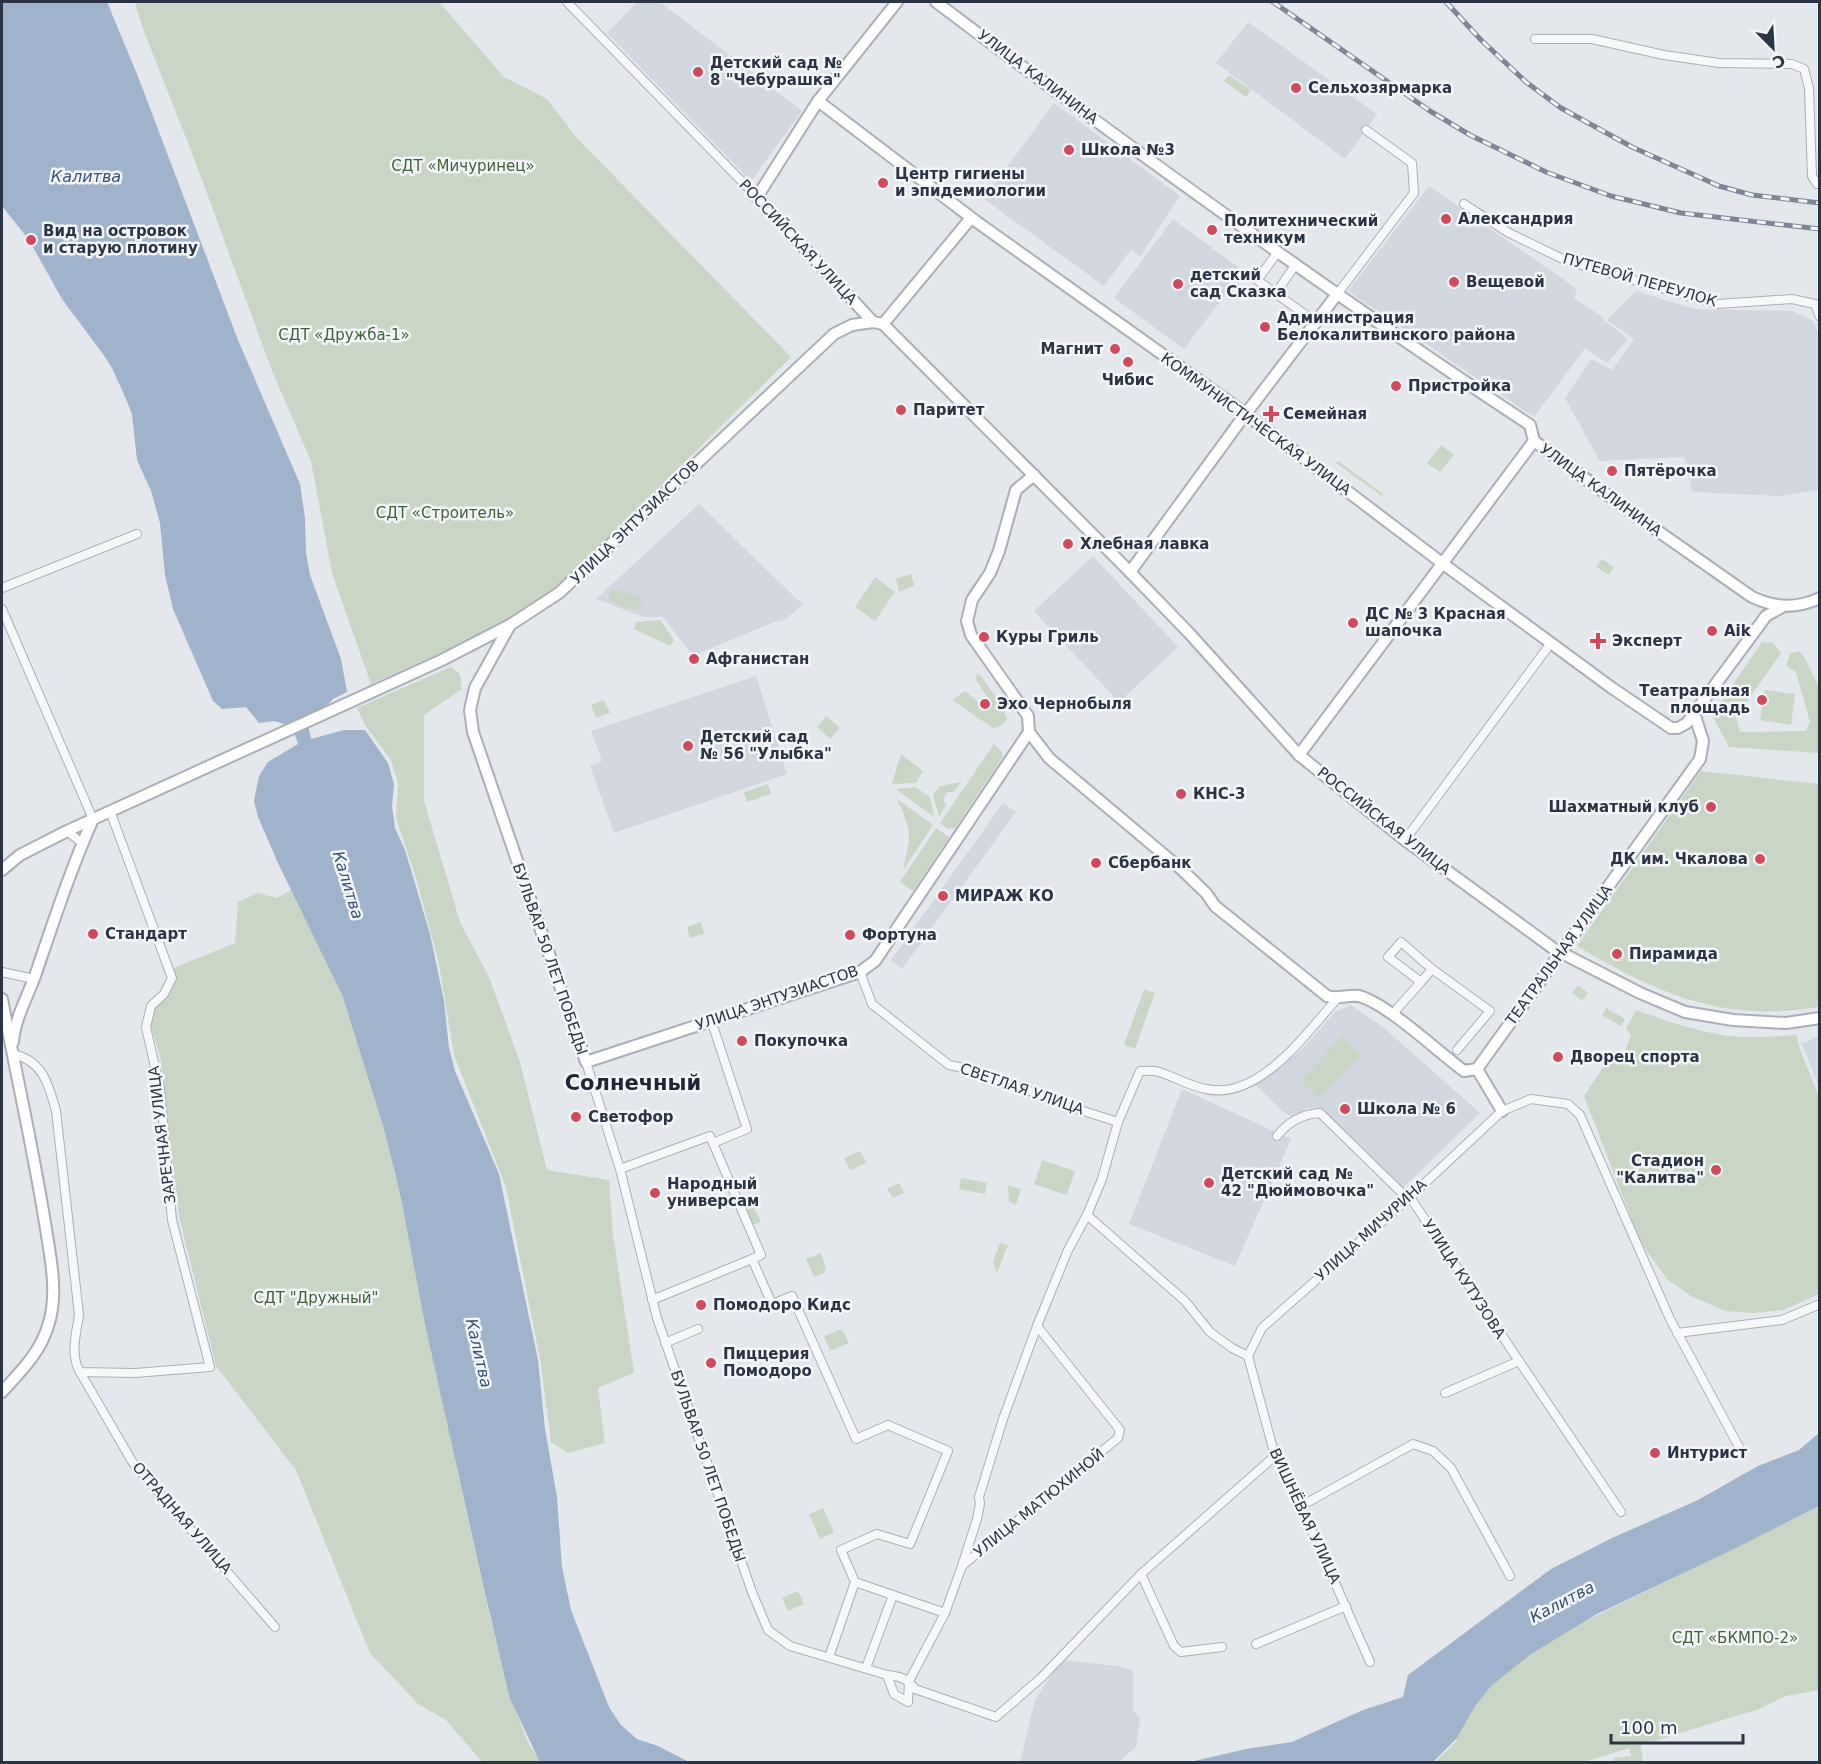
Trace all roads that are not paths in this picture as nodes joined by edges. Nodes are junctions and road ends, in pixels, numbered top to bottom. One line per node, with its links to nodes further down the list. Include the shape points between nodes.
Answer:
1 (567, 2): 8 (street, РОССИЙСКАЯ УЛИЦА)
2 (897, 2): 5 (street)
3 (936, 2): 11 (street, УЛИЦА КАЛИНИНА)
4 (1535, 39): 7 (street, via 1592,39 1719,63 1792,64 1804,69 1809,88 1812,177)
5 (818, 101): 8 (street); 10 (street, КОММУНИСТИЧЕСКАЯ УЛИЦА)
6 (1366, 130): 14 (street, via 1412,163 1414,193)
7 (1820, 184)
8 (757, 197): 16 (street, РОССИЙСКАЯ УЛИЦА)
9 (1464, 204): 15 (street, ПУТЕВОЙ ПЕРЕУЛОК, via 1509,233 1567,261 1717,304 1792,299 1815,304)
10 (971, 218): 16 (street); 18 (street, КОММУНИСТИЧЕСКАЯ УЛИЦА)
11 (1278, 252): 12 (street, УЛИЦА КАЛИНИНА); 13 (street, via 1257,280)
12 (1296, 264): 13 (street); 14 (street, УЛИЦА КАЛИНИНА)
13 (1276, 293): 17 (street)
14 (1338, 293): 17 (street); 19 (street, УЛИЦА КАЛИНИНА, via 1530,425)
15 (1820, 317)
16 (878, 323): 20 (street, РОССИЙСКАЯ УЛИЦА); 28 (street, УЛИЦА ЭНТУЗИАСТОВ, via 852,325 834,334 560,593)
17 (1317, 323): 18 (street)
18 (1245, 415): 22 (street, КОММУНИСТИЧЕСКАЯ УЛИЦА); 23 (street)
19 (1534, 441): 22 (street); 26 (street, УЛИЦА КАЛИНИНА, via 1752,597)
20 (1034, 475): 23 (street, РОССИЙСКАЯ УЛИЦА); 31 (street, via 1016,490 999,550 990,573 972,600 967,621 974,640 1028,716)
21 (137, 534): 24 (street)
22 (1442, 563): 29 (street, КОММУНИСТИЧЕСКАЯ УЛИЦА); 32 (street)
23 (1130, 572): 32 (street, РОССИЙСКАЯ УЛИЦА)
24 (2, 588)
25 (1820, 598): 26 (street, via 1804,605)
26 (1782, 607): 30 (street, via 1766,616)
27 (2, 609): 34 (street)
28 (510, 625): 33 (street, УЛИЦА ЭНТУЗИАСТОВ, via 442,660); 52 (street, БУЛЬВАР 50 ЛЕТ ПОБЕДЫ, via 475,688 470,710 473,732)
29 (1551, 643): 30 (street, КОММУНИСТИЧЕСКАЯ УЛИЦА, via 1671,728 1687,723); 36 (street)
30 (1694, 713): 39 (street, ТЕАТРАЛЬНАЯ УЛИЦА, via 1703,741 1700,759)
31 (1029, 732): 42 (street, УЛИЦА ЭНТУЗИАСТОВ, via 875,961); 46 (street, via 1049,758 1181,869 1215,906 1327,996)
32 (1299, 755): 36 (street, РОССИЙСКАЯ УЛИЦА)
33 (110, 811): 34 (street, УЛИЦА ЭНТУЗИАСТОВ); 70 (street, ЗАРЕЧНАЯ УЛИЦА, via 172,978 164,994 151,1006 146,1027 160,1089 172,1220 210,1367 135,1373)
34 (93, 819): 35 (street, УЛИЦА ЭНТУЗИАСТОВ); 37 (street)
35 (67, 831): 37 (street); 38 (street, УЛИЦА ЭНТУЗИАСТОВ, via 20,855)
36 (1406, 840): 39 (street, РОССИЙСКАЯ УЛИЦА)
37 (82, 843): 43 (street)
38 (2, 870)
39 (1562, 953): 48 (street, РОССИЙСКАЯ УЛИЦА, via 1685,1011 1733,1020 1786,1023); 53 (street, ТЕАТРАЛЬНАЯ УЛИЦА)
40 (1432, 969): 44 (street); 44 (street, via 1401,942 1388,957); 50 (street, via 1490,1011)
41 (2, 972): 43 (street)
42 (860, 972): 49 (street, УЛИЦА ЭНТУЗИАСТОВ); 55 (street, СВЕТЛАЯ УЛИЦА, via 872,1004 949,1065 974,1070)
43 (34, 979): 51 (street, via 18,1016)
44 (1420, 982): 47 (street, via 1396,1010)
45 (2, 999): 51 (street)
46 (1337, 999): 47 (street, via 1358,996); 55 (street, via 1285,1057 1257,1078 1226,1091 1207,1090 1158,1072 1140,1071)
47 (1395, 1017): 53 (street, via 1464,1071)
48 (1820, 1018)
49 (711, 1020): 52 (street, УЛИЦА ЭНТУЗИАСТОВ); 57 (street, via 747,1129)
50 (1457, 1050)
51 (12, 1054): 70 (street, ОТРАДНАЯ УЛИЦА, via 33,1063 49,1082 56,1111 79,1315 74,1343); 71 (street, via 37,1176 53,1306 36,1354)
52 (586, 1062): 58 (street, БУЛЬВАР 50 ЛЕТ ПОБЕДЫ)
53 (1477, 1069): 54 (street)
54 (1502, 1111): 59 (street, УЛИЦА МИЧУРИНА); 66 (street, via 1531,1099 1568,1104 1580,1115)
55 (1118, 1122): 60 (street)
56 (1277, 1136): 59 (street, УЛИЦА КУТУЗОВА, via 1298,1118 1320,1113)
57 (713, 1143): 58 (street, via 710,1136); 61 (street, via 761,1255)
58 (620, 1169): 62 (street, БУЛЬВАР 50 ЛЕТ ПОБЕДЫ)
59 (1409, 1198): 68 (street, УЛИЦА МИЧУРИНА, via 1262,1328); 69 (street, УЛИЦА КУТУЗОВА)
60 (1087, 1215): 64 (street); 68 (street, via 1185,1301 1210,1332)
61 (752, 1259): 62 (street); 80 (street, via 771,1304 792,1296 856,1439 888,1425 948,1451 910,1544 877,1534 841,1550)
62 (652, 1300): 67 (street, БУЛЬВАР 50 ЛЕТ ПОБЕДЫ)
63 (1820, 1304): 66 (street, via 1782,1320)
64 (1037, 1326): 77 (street, via 1003,1419); 77 (street, УЛИЦА МАТЮХИНОЙ, via 1120,1430 1118,1438)
65 (698, 1329): 67 (street)
66 (1677, 1333): 73 (street)
67 (665, 1343): 87 (street, БУЛЬВАР 50 ЛЕТ ПОБЕДЫ, via 768,1630 790,1646)
68 (1248, 1356): 74 (street, ВИШНЁВАЯ УЛИЦА)
69 (1518, 1361): 72 (street); 76 (street, УЛИЦА КУТУЗОВА)
70 (80, 1372): 84 (street, ОТРАДНАЯ УЛИЦА, via 133,1463)
71 (2, 1392)
72 (1445, 1393)
73 (1739, 1448)
74 (1275, 1456): 75 (street, ВИШНЁВАЯ УЛИЦА); 78 (street)
75 (1301, 1506): 79 (street, via 1413,1444 1433,1451 1451,1468); 82 (street, ВИШНЁВАЯ УЛИЦА)
76 (1621, 1512)
77 (962, 1566): 83 (street)
78 (1142, 1574): 86 (street, via 1177,1650); 91 (street, via 1042,1677 996,1717 915,1689)
79 (1510, 1576)
80 (855, 1582): 81 (street); 87 (street)
81 (893, 1595): 83 (street); 89 (street)
82 (1346, 1606): 85 (street); 88 (street, ВИШНЁВАЯ УЛИЦА)
83 (945, 1613): 91 (street)
84 (275, 1627)
85 (1256, 1644)
86 (1222, 1647)
87 (829, 1658): 89 (street)
88 (1370, 1662)
89 (866, 1668): 90 (street)
90 (887, 1676): 91 (street); 91 (street, via 894,1694 908,1702)
91 (909, 1681)

